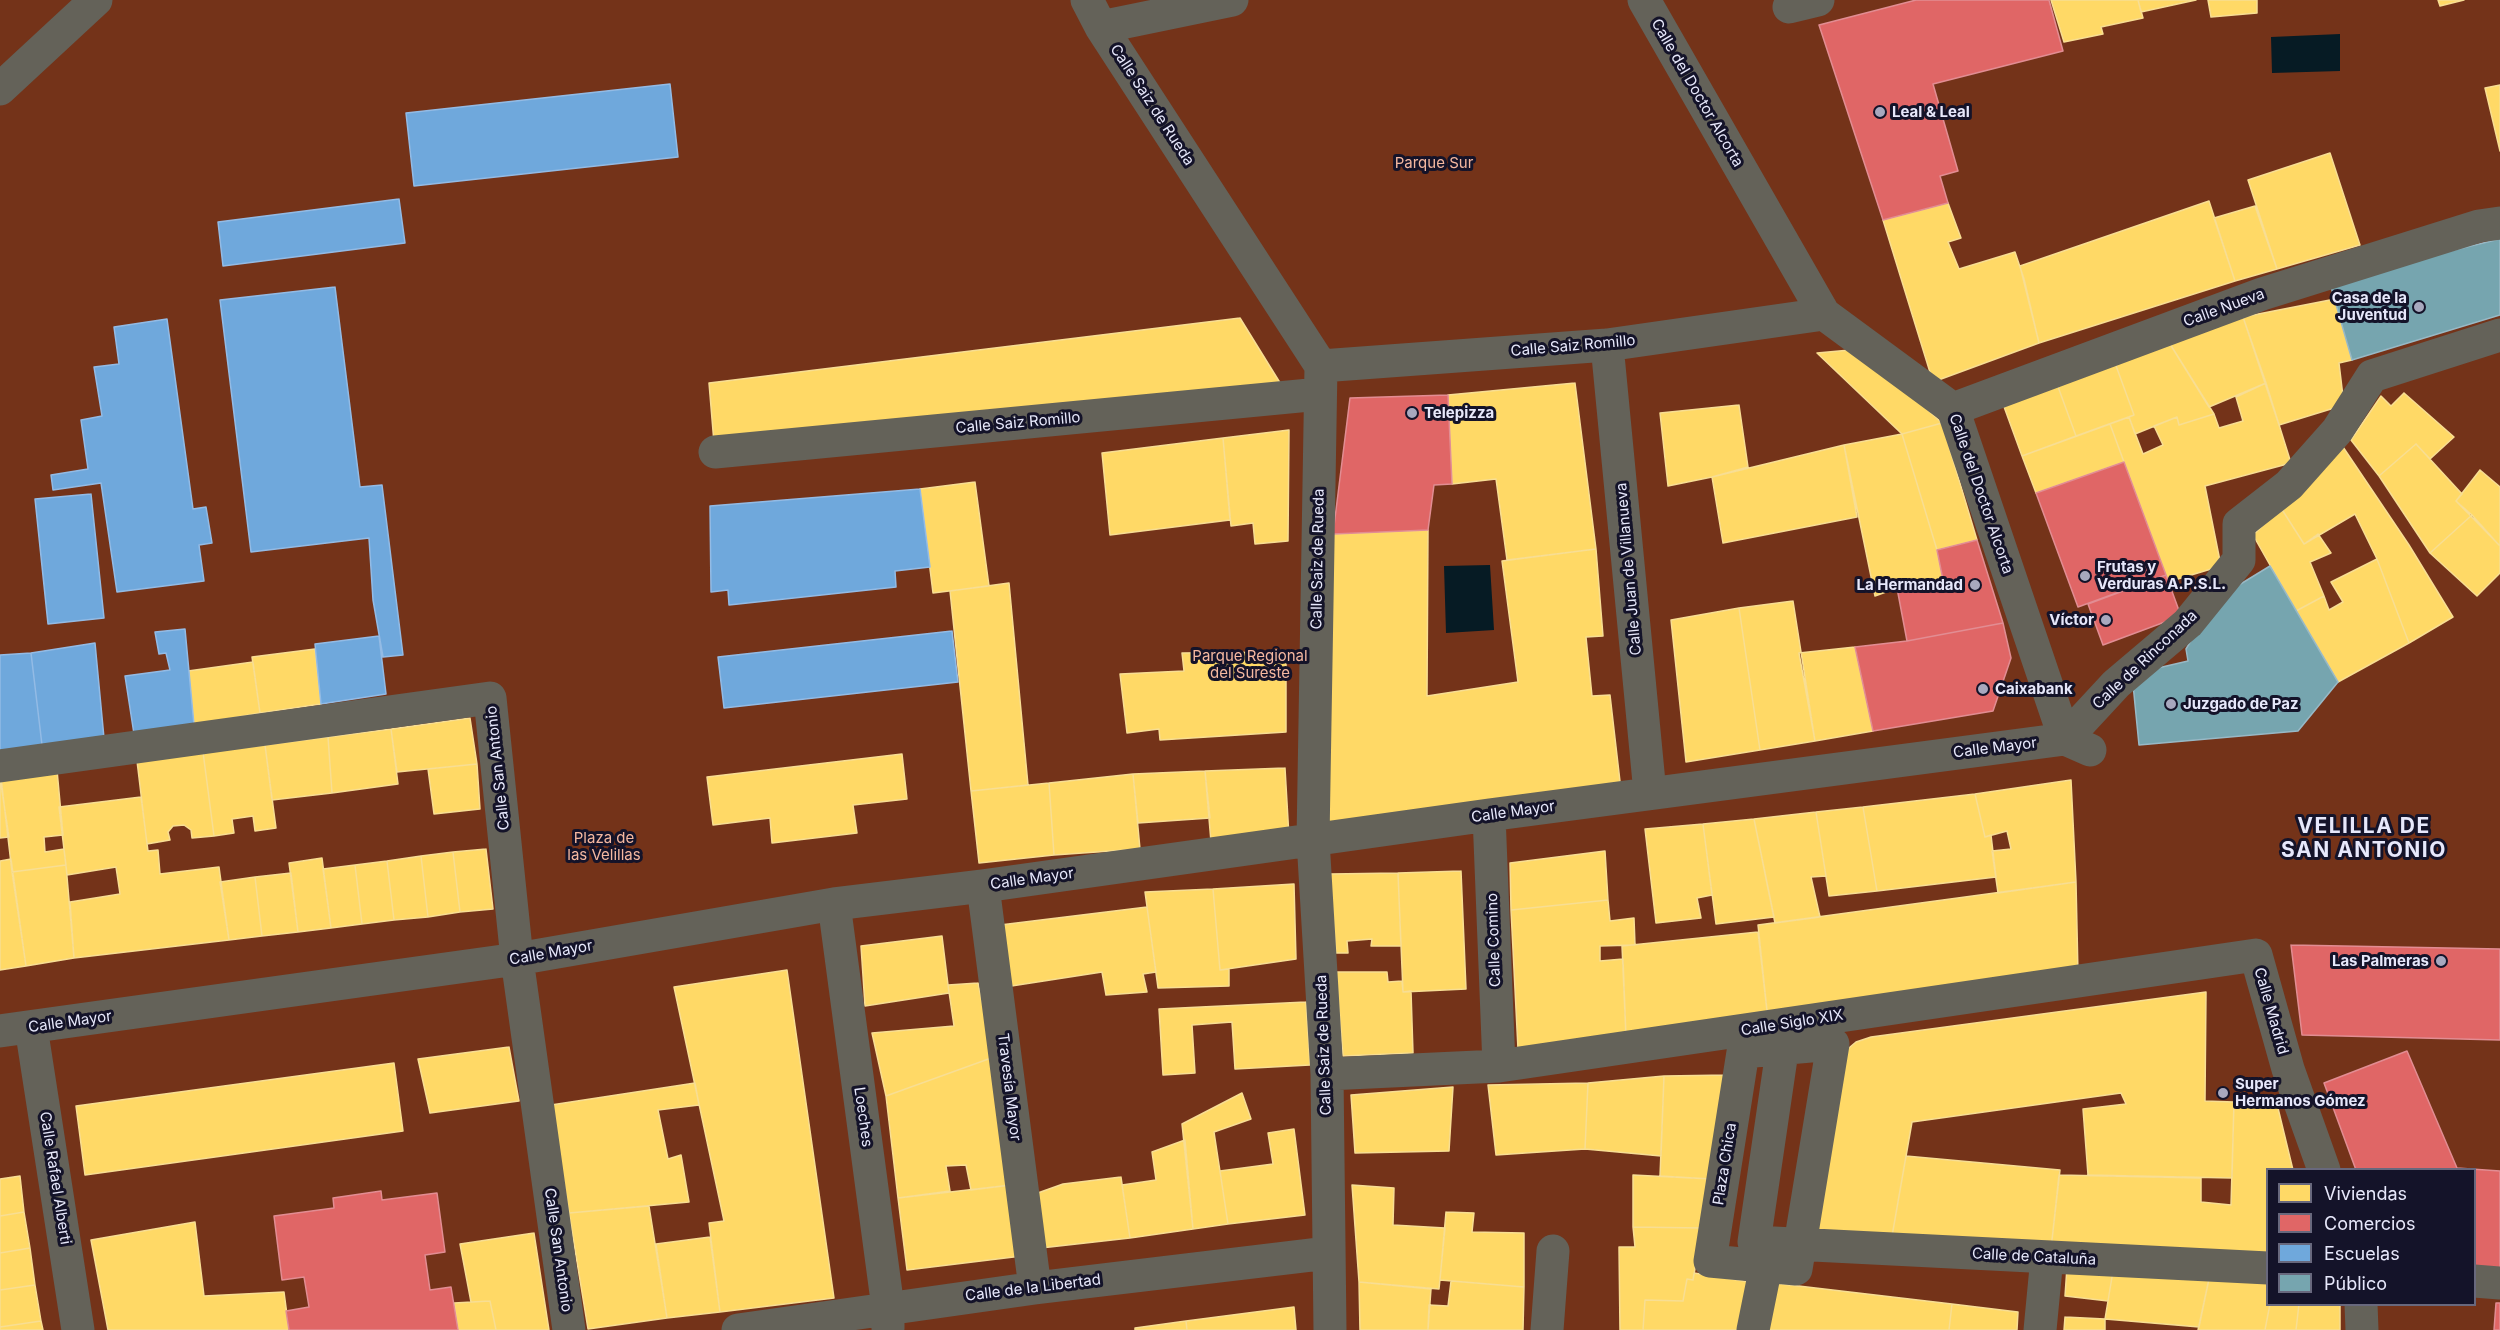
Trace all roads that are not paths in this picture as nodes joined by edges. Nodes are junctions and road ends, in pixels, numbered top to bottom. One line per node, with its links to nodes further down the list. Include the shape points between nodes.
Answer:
1 (96, 0): 5 (street)
2 (1232, 0): 4 (street)
3 (1644, 0): 7 (street, Calle del Doctor Alcorta)
4 (1094, 13): 10 (street, Calle Saiz de Rueda)
5 (0, 89)
6 (2500, 223): 11 (street, Calle Nueva, via 2262,294)
7 (1824, 314): 9 (street, Calle Saiz Romillo); 11 (street, Calle del Doctor Alcorta)
8 (2500, 335): 13 (street, Calle de Rinconada, via 2372,376 2337,431 2289,484 2239,524 2239,560 2188,623 2116,684)
9 (1608, 345): 10 (street, Calle Saiz Romillo); 15 (street, Calle Juan de Villanueva)
10 (1321, 380): 12 (street, Calle Saiz Romillo); 17 (street, Calle Saiz de Rueda)
11 (1953, 409): 13 (street, Calle del Doctor Alcorta)
12 (715, 452)
13 (2077, 745): 15 (street, Calle Mayor)
14 (0, 766): 21 (street, Calle San Antonio, via 490,698)
15 (1650, 793): 16 (street, Calle Mayor)
16 (1489, 815): 17 (street, Calle Mayor); 25 (street, Calle Comino)
17 (1313, 840): 18 (street, Calle Mayor); 26 (street, Calle Saiz de Rueda)
18 (983, 886): 19 (street, Calle Mayor); 35 (street, Travesía Mayor)
19 (834, 904): 21 (street, Calle Mayor); 37 (street, Loeches)
20 (2256, 955): 23 (street, Calle Siglo XIX); 27 (street, Calle Madrid, via 2288,1069)
21 (517, 959): 22 (street, Calle Mayor); 39 (street, Calle San Antonio)
22 (16, 1029): 38 (street, Calle Rafael Alberti)
23 (1831, 1030): 24 (street, Calle Siglo XIX); 29 (street, via 1833,1044)
24 (1785, 1036): 25 (street, Calle Siglo XIX); 29 (street, via 1754,1242); 29 (street, Plaza Chica, via 1743,1052 1710,1261)
25 (1499, 1066): 26 (street, Calle Siglo XIX)
26 (1327, 1074): 30 (street, Calle Saiz de Rueda)
27 (2323, 1168)
28 (1553, 1251): 42 (street)
29 (1778, 1252): 31 (street, Calle de Cataluña); 43 (street)
30 (1328, 1253): 35 (street, Calle de la Libertad); 41 (street, Calle Saiz de Rueda)
31 (2047, 1257): 32 (street, Calle de Cataluña); 44 (street)
32 (2266, 1268)
33 (2476, 1281): 34 (street)
34 (2500, 1283)
35 (1035, 1288): 37 (street, Calle de la Libertad)
36 (2361, 1306): 45 (street)
37 (888, 1319): 40 (street, Calle de la Libertad)
38 (78, 1330)
39 (569, 1330)
40 (738, 1330)
41 (1330, 1330)
42 (1547, 1330)
43 (1753, 1330)
44 (2040, 1330)
45 (2362, 1330)

